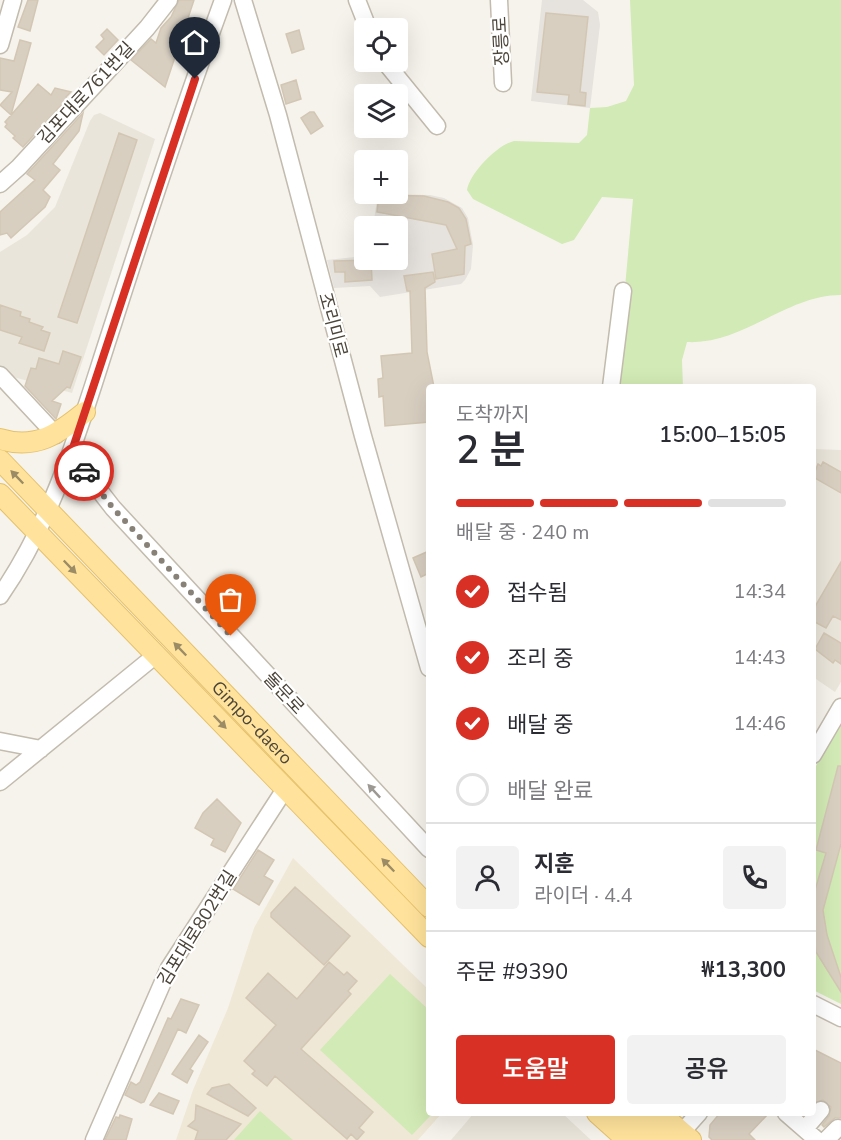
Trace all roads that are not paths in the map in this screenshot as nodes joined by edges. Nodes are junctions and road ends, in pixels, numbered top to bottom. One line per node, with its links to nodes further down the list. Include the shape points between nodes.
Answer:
1 (13, 0): 8 (street)
2 (169, 0): 12 (street, 김포대로761번길)
3 (223, 0): 16 (street)
4 (243, 0): 26 (street, 조리미로, via 278,115 363,436)
5 (357, 0): 7 (street)
6 (499, 0): 10 (street, 장릉로)
7 (364, 18)
8 (0, 45)
9 (393, 72): 11 (street)
10 (503, 83)
11 (437, 126)
12 (0, 184)
13 (623, 291): 15 (street)
14 (0, 375): 17 (street)
15 (611, 384)
16 (85, 412): 17 (main road); 19 (street)
17 (56, 435): 18 (main road, via 24,444)
18 (0, 439)
19 (71, 454): 22 (street); 34 (street, 돌문로, one-way to 19, via 113,508)
20 (0, 460): 22 (main road, Gimpo-daero, one-way to 20)
21 (0, 494): 23 (main road, Gimpo-daero)
22 (49, 511): 23 (street); 35 (main road, Gimpo-daero, one-way to 22)
23 (38, 534): 24 (street); 25 (street); 27 (main road, Gimpo-daero, one-way to 27)
24 (0, 582)
25 (0, 596)
26 (426, 648)
27 (156, 655): 30 (street); 33 (main road, Gimpo-daero, one-way to 33)
28 (841, 707): 31 (street)
29 (0, 741): 30 (street)
30 (41, 749): 32 (street)
31 (816, 750)
32 (0, 782)
33 (285, 789): 36 (main road, Gimpo-daero); 50 (street, 김포대로802번길, via 169,968)
34 (426, 846)
35 (426, 901)
36 (406, 915): 37 (main road, Gimpo-daero); 38 (main road)
37 (426, 935)
38 (426, 938)
39 (816, 1006): 40 (street)
40 (841, 1018)
41 (821, 1110): 48 (street)
42 (600, 1116): 51 (main road)
43 (619, 1116): 52 (main road)
44 (645, 1116): 49 (main road)
45 (662, 1116): 49 (main road)
46 (697, 1116): 49 (street)
47 (789, 1116): 53 (street)
48 (809, 1125)
49 (680, 1137)
50 (94, 1140)
51 (627, 1140)
52 (645, 1140)
53 (817, 1140)

